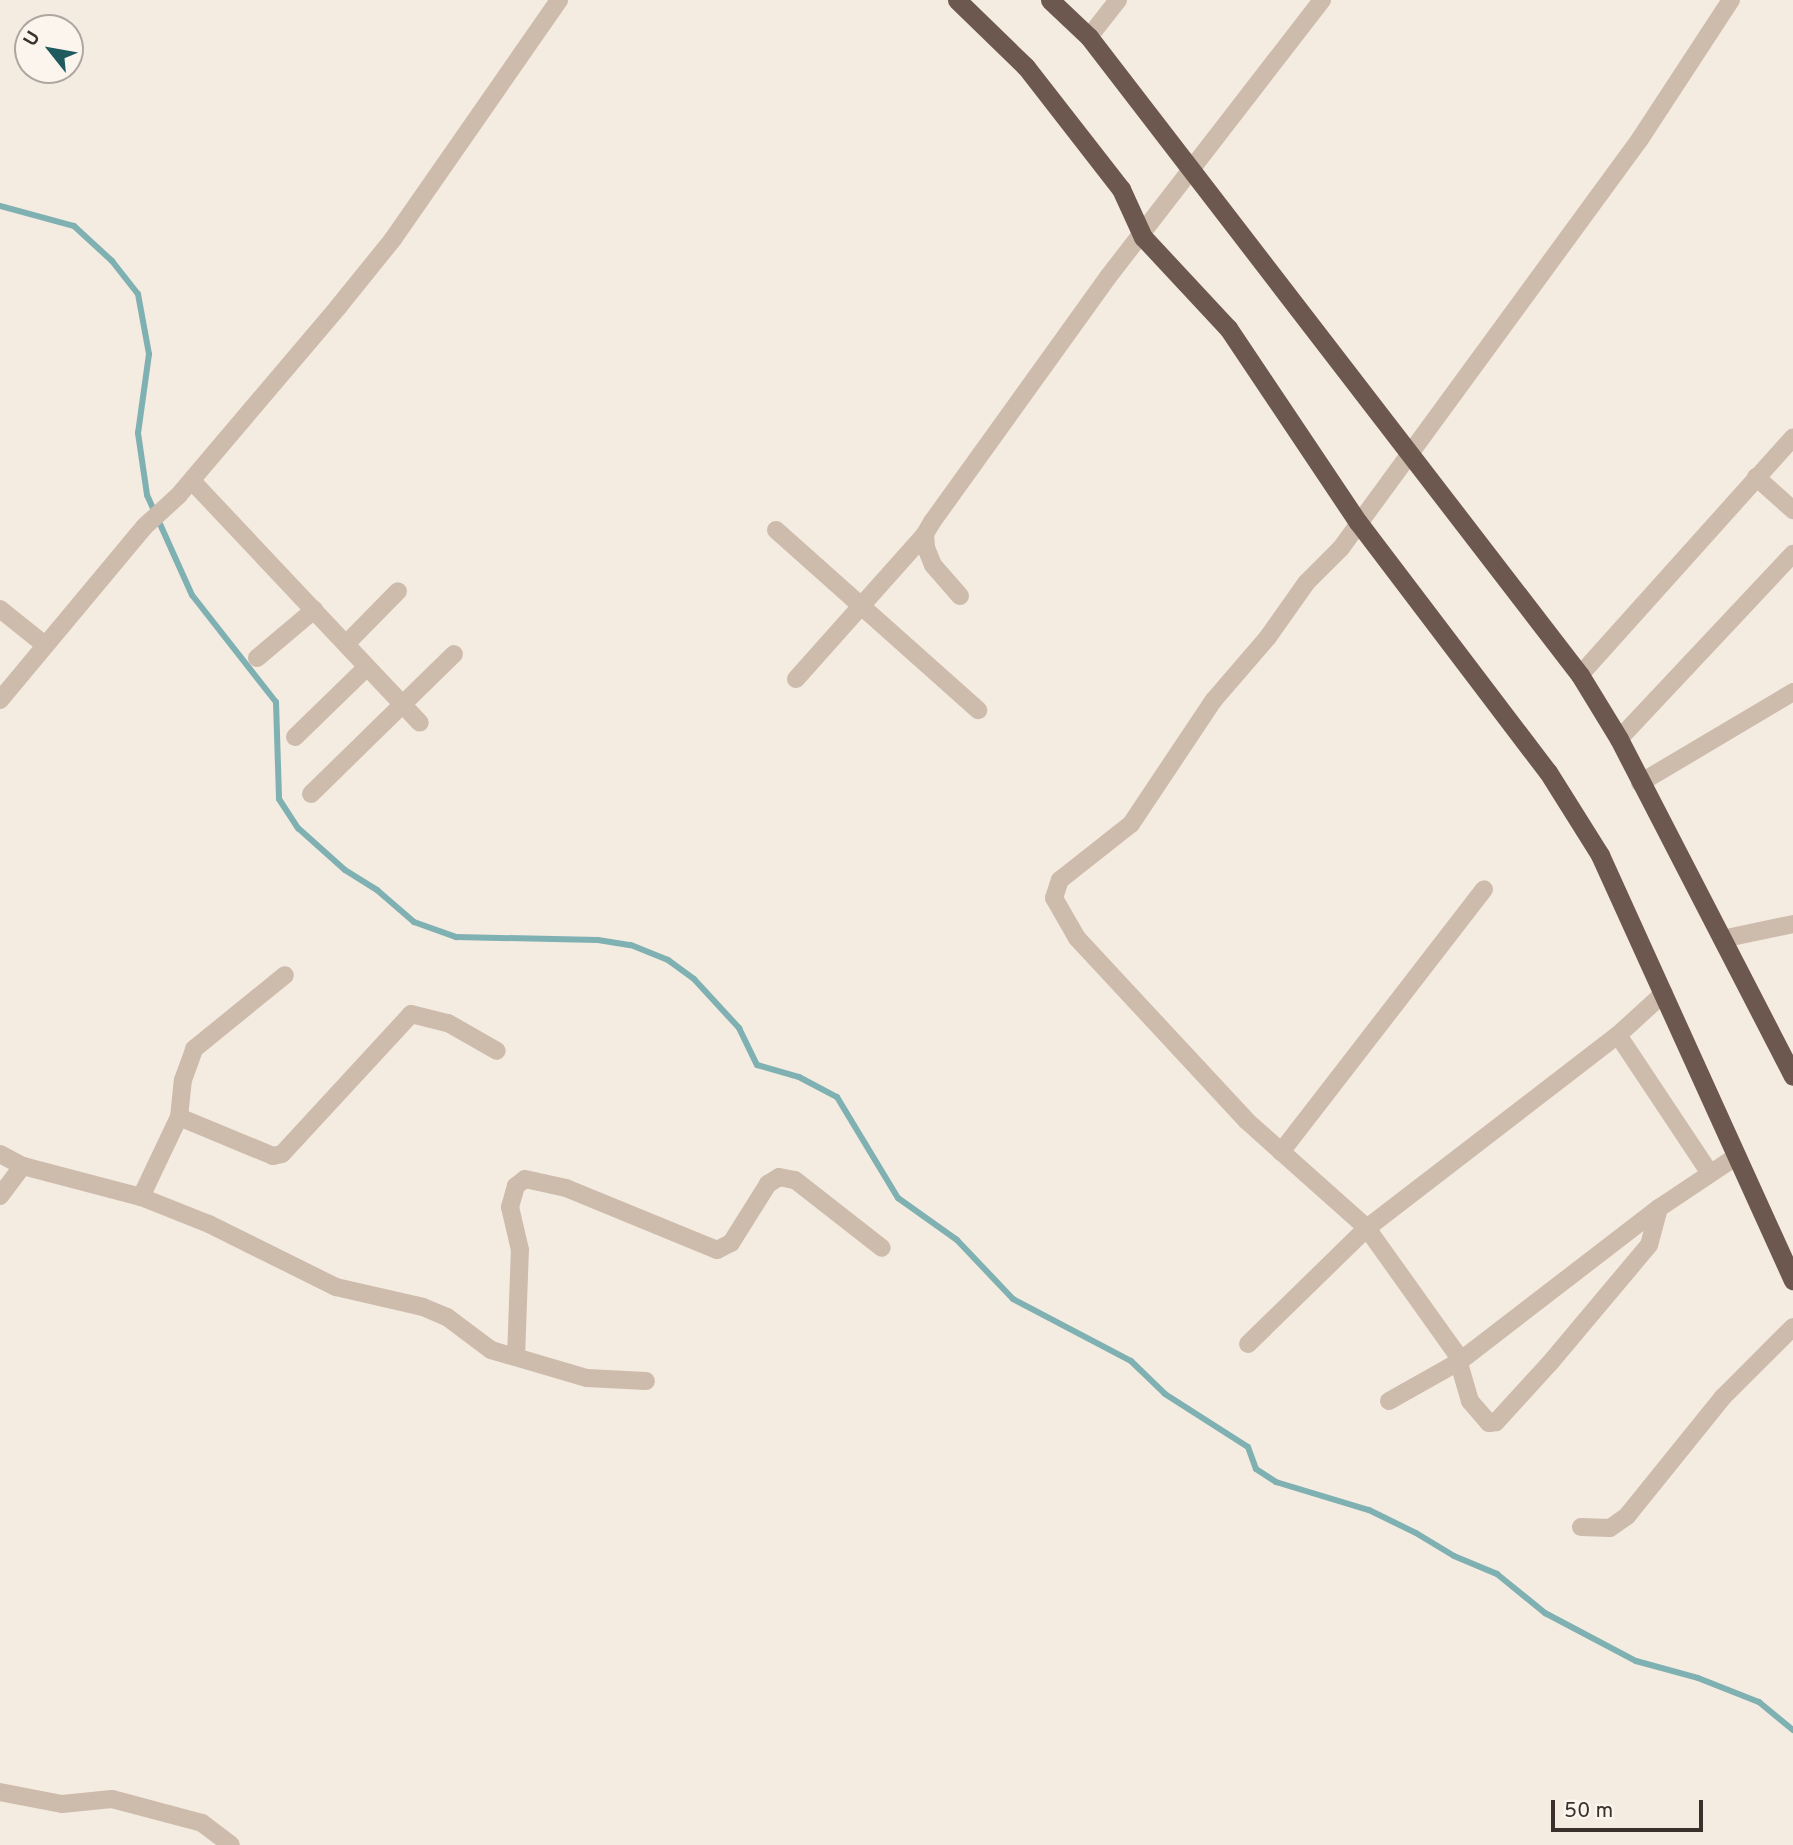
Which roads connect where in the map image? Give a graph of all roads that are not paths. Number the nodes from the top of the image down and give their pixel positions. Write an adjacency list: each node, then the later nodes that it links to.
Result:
1 (559, 0): 13 (street)
2 (957, 0): 9 (highway)
3 (1050, 0): 7 (highway)
4 (1118, 0): 7 (street)
5 (1322, 0): 8 (street)
6 (1731, 0): 11 (street)
7 (1089, 37): 8 (highway)
8 (1191, 174): 9 (street); 11 (highway)
9 (1143, 237): 15 (highway); 17 (street)
10 (1793, 438): 12 (street)
11 (1411, 453): 15 (street); 29 (highway)
12 (1756, 477): 14 (street); 29 (street)
13 (191, 481): 23 (street); 25 (street)
14 (1793, 510)
15 (1359, 522): 44 (highway); 49 (street)
16 (776, 530): 21 (street)
17 (925, 534): 20 (street); 21 (street)
18 (1793, 554): 37 (street)
19 (398, 591): 24 (street)
20 (960, 596)
21 (861, 606): 30 (street); 34 (street)
22 (0, 609): 25 (street)
23 (314, 610): 24 (street); 27 (street)
24 (345, 644): 28 (street)
25 (45, 645): 32 (street)
26 (454, 654): 33 (street)
27 (257, 658)
28 (367, 667): 33 (street); 36 (street)
29 (1580, 675): 37 (highway)
30 (796, 679)
31 (1793, 692): 38 (street)
32 (0, 700)
33 (403, 706): 35 (street); 39 (street)
34 (978, 710)
35 (419, 723)
36 (295, 737)
37 (1619, 739): 38 (highway)
38 (1640, 783): 42 (highway)
39 (311, 794)
40 (1484, 889): 49 (street)
41 (1793, 924): 42 (street)
42 (1721, 939): 47 (highway)
43 (285, 975): 48 (street)
44 (1664, 993): 45 (street); 51 (highway)
45 (1618, 1035): 53 (street); 57 (street)
46 (498, 1051): 48 (street)
47 (1793, 1076)
48 (179, 1117): 55 (street)
49 (1281, 1152): 57 (street)
50 (0, 1154): 52 (street)
51 (1737, 1156): 53 (street); 59 (highway)
52 (23, 1166): 54 (street); 55 (street)
53 (1709, 1172): 56 (street)
54 (0, 1196)
55 (141, 1197): 62 (street)
56 (1659, 1208): 63 (street); 63 (street)
57 (1367, 1228): 61 (street); 63 (street)
58 (883, 1248): 62 (street)
59 (1793, 1280)
60 (1793, 1327): 66 (street)
61 (1248, 1344)
62 (516, 1357): 64 (street)
63 (1460, 1361): 65 (street)
64 (646, 1381)
65 (1389, 1401)
66 (1581, 1527)
67 (0, 1792): 68 (street)
68 (232, 1845)

